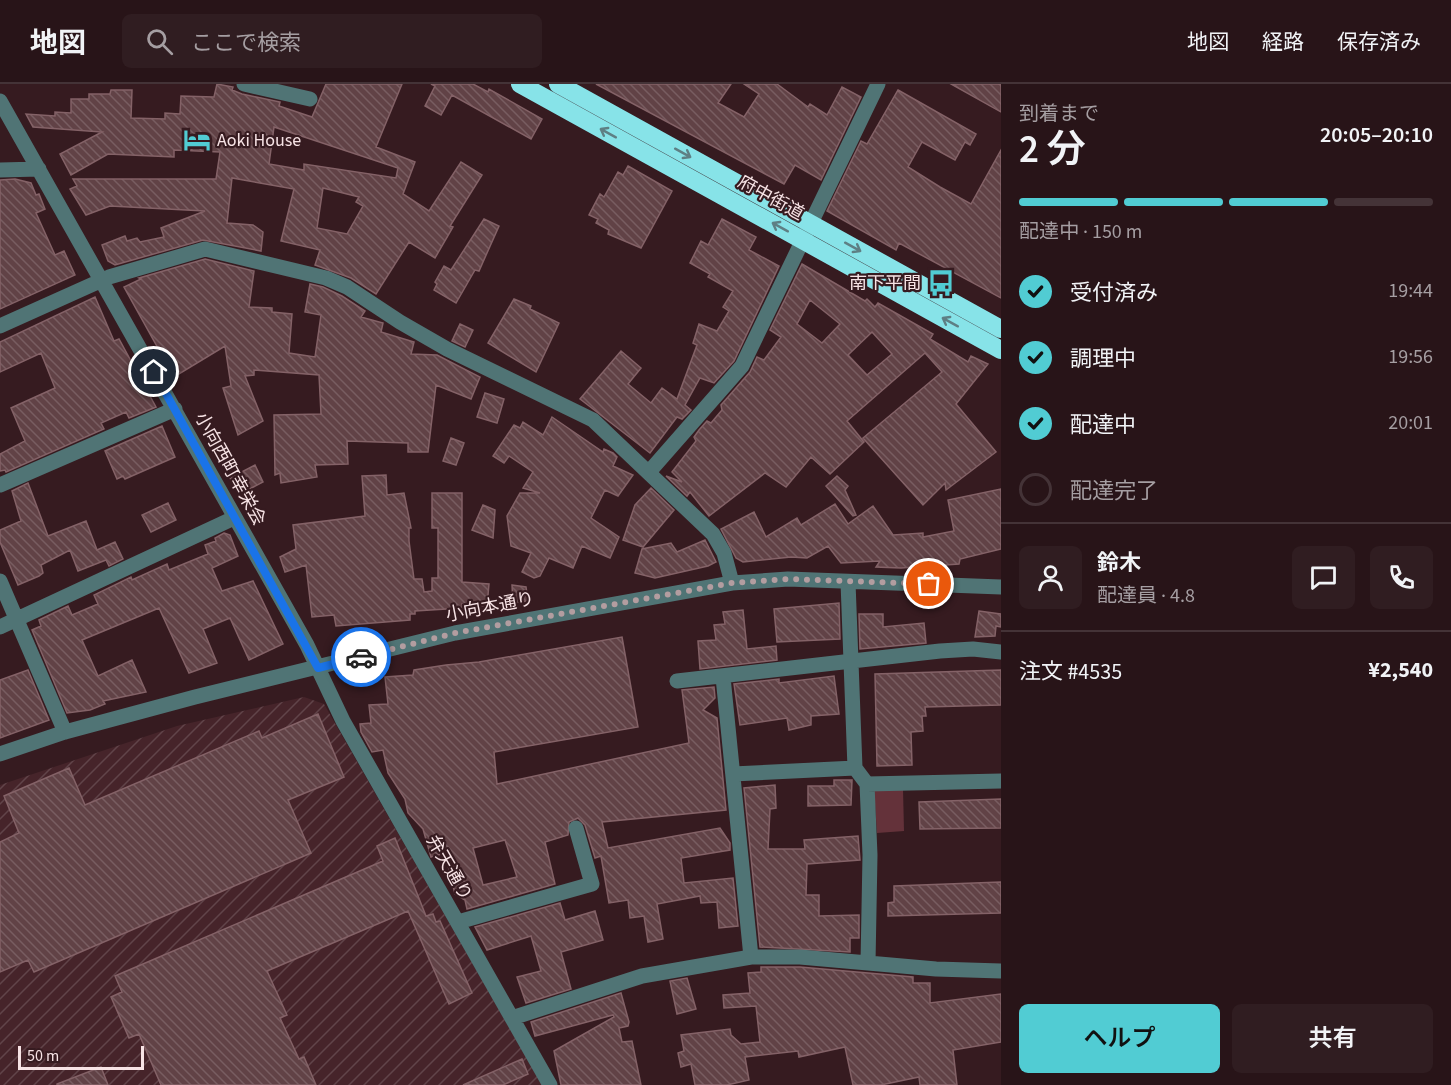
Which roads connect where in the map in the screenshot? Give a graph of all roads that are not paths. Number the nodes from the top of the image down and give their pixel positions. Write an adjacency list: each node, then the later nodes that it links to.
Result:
1 (244, 84): 5 (street)
2 (520, 84): 9 (highway, 府中街道, one-way to 2)
3 (558, 84): 9 (highway, 府中街道, one-way to 9)
4 (878, 84): 9 (street)
5 (309, 99)
6 (0, 101): 7 (street, 小向西町幸栄会)
7 (39, 169): 8 (street); 10 (street, 小向西町幸栄会)
8 (0, 170)
9 (806, 231): 12 (highway, 府中街道, one-way to 12); 13 (highway, 府中街道, one-way to 9); 15 (street)
10 (101, 281): 11 (street); 14 (street, 小向西町幸栄会); 15 (street)
11 (0, 326)
12 (1001, 329)
13 (1001, 350)
14 (175, 409): 16 (street); 17 (street, 小向西町幸栄会)
15 (649, 472): 20 (street)
16 (0, 485)
17 (234, 518): 22 (street); 26 (street, 小向西町幸栄会)
18 (0, 581): 22 (street)
19 (848, 582): 20 (street, 小向本通り); 21 (street, 小向本通り); 25 (street)
20 (732, 583): 26 (street, 小向本通り)
21 (1001, 587)
22 (17, 619): 23 (street); 29 (street)
23 (0, 627)
24 (1001, 652): 25 (street)
25 (850, 661): 27 (street); 31 (street)
26 (318, 668): 29 (street, 小向本通り); 36 (street, 弁天通り)
27 (723, 677): 28 (street); 32 (street)
28 (677, 681)
29 (65, 732): 30 (street, 小向本通り)
30 (0, 754)
31 (855, 768): 32 (street); 34 (street)
32 (733, 774): 37 (street)
33 (1001, 781): 34 (street)
34 (867, 784): 38 (street)
35 (576, 828): 36 (street)
36 (458, 922): 40 (street, 弁天通り)
37 (751, 957): 38 (street); 40 (street)
38 (868, 963): 39 (street)
39 (1001, 972)
40 (512, 1018): 41 (street, 弁天通り)
41 (550, 1085)

